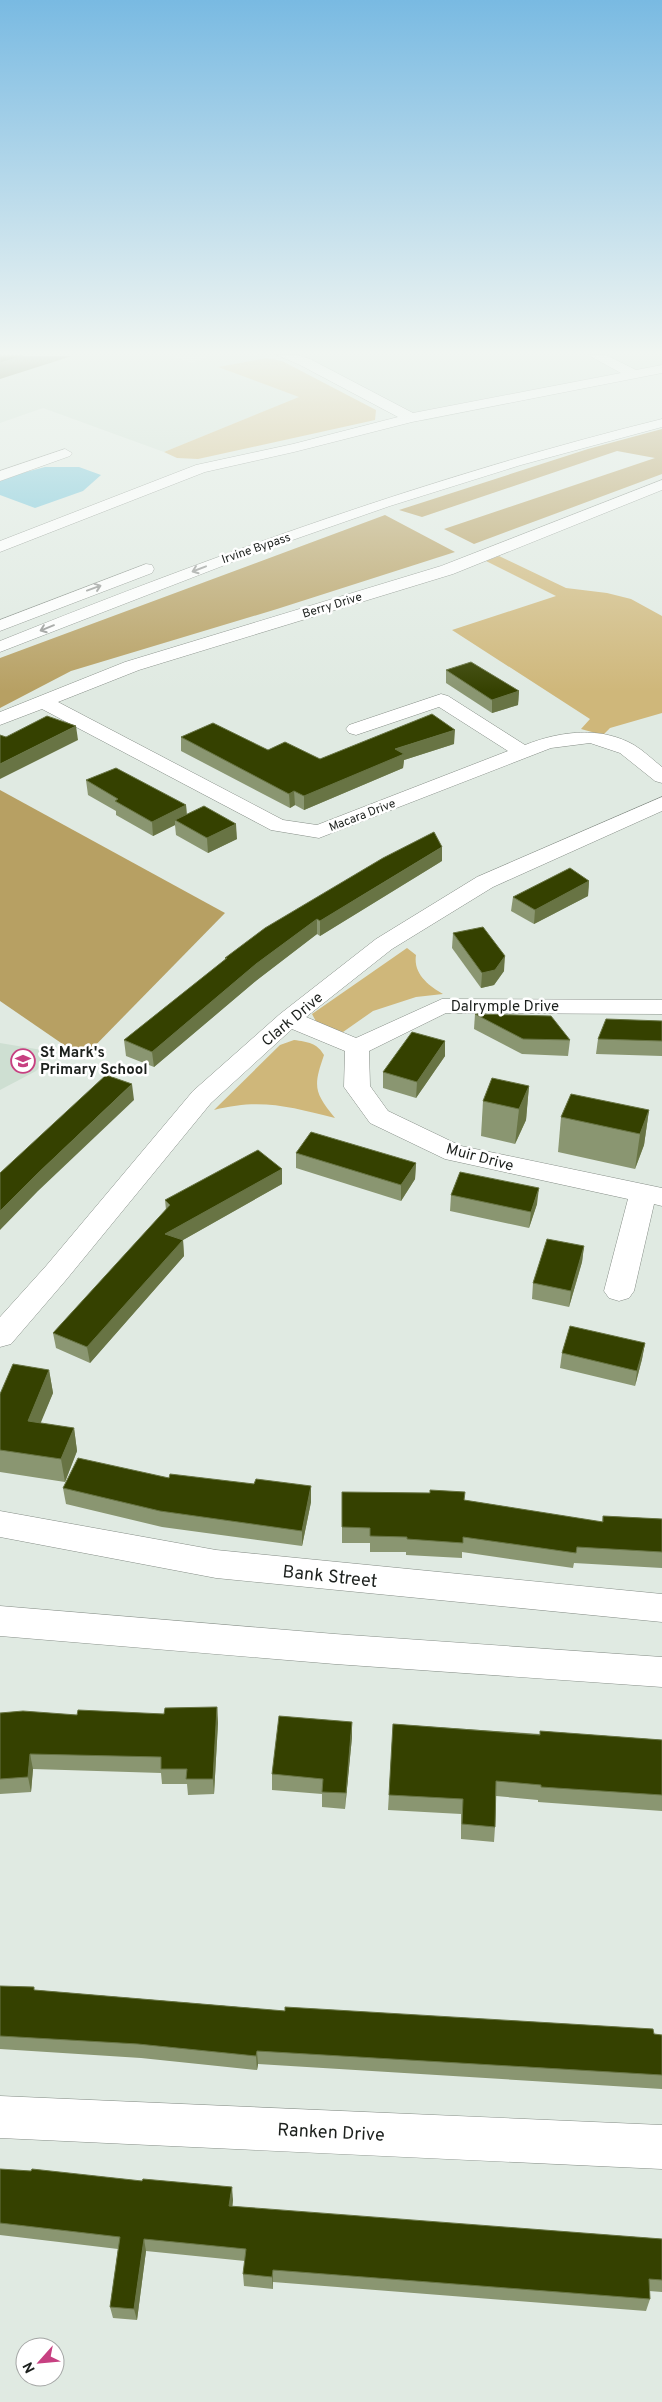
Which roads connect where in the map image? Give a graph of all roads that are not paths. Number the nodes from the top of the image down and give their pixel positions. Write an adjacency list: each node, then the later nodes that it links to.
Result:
1 (26, 467): 4 (main road)
2 (205, 467): 6 (main road)
3 (499, 467): 9 (main road, Irvine Bypass, one-way to 9)
4 (0, 476)
5 (662, 486): 10 (main road, Berry Drive)
6 (0, 547)
7 (158, 565): 8 (main road, one-way to 7)
8 (0, 626)
9 (0, 648)
10 (41, 701): 11 (main road, Berry Drive); 13 (main road, Macara Drive)
11 (0, 719)
12 (356, 729): 13 (main road)
13 (523, 752): 14 (main road, Macara Drive)
14 (662, 777)
15 (662, 803): 17 (main road, Clark Drive)
16 (662, 1007): 18 (main road, Dalrymple Drive)
17 (289, 1019): 18 (main road); 21 (main road, Clark Drive)
18 (357, 1047): 19 (main road, Muir Drive)
19 (653, 1195): 20 (main road)
20 (619, 1291)
21 (0, 1336)
22 (0, 1524): 23 (main road, Bank Street)
23 (662, 1608)
24 (0, 1621): 25 (main road)
25 (662, 1672)
26 (0, 2117): 27 (main road, Ranken Drive)
27 (662, 2147)

